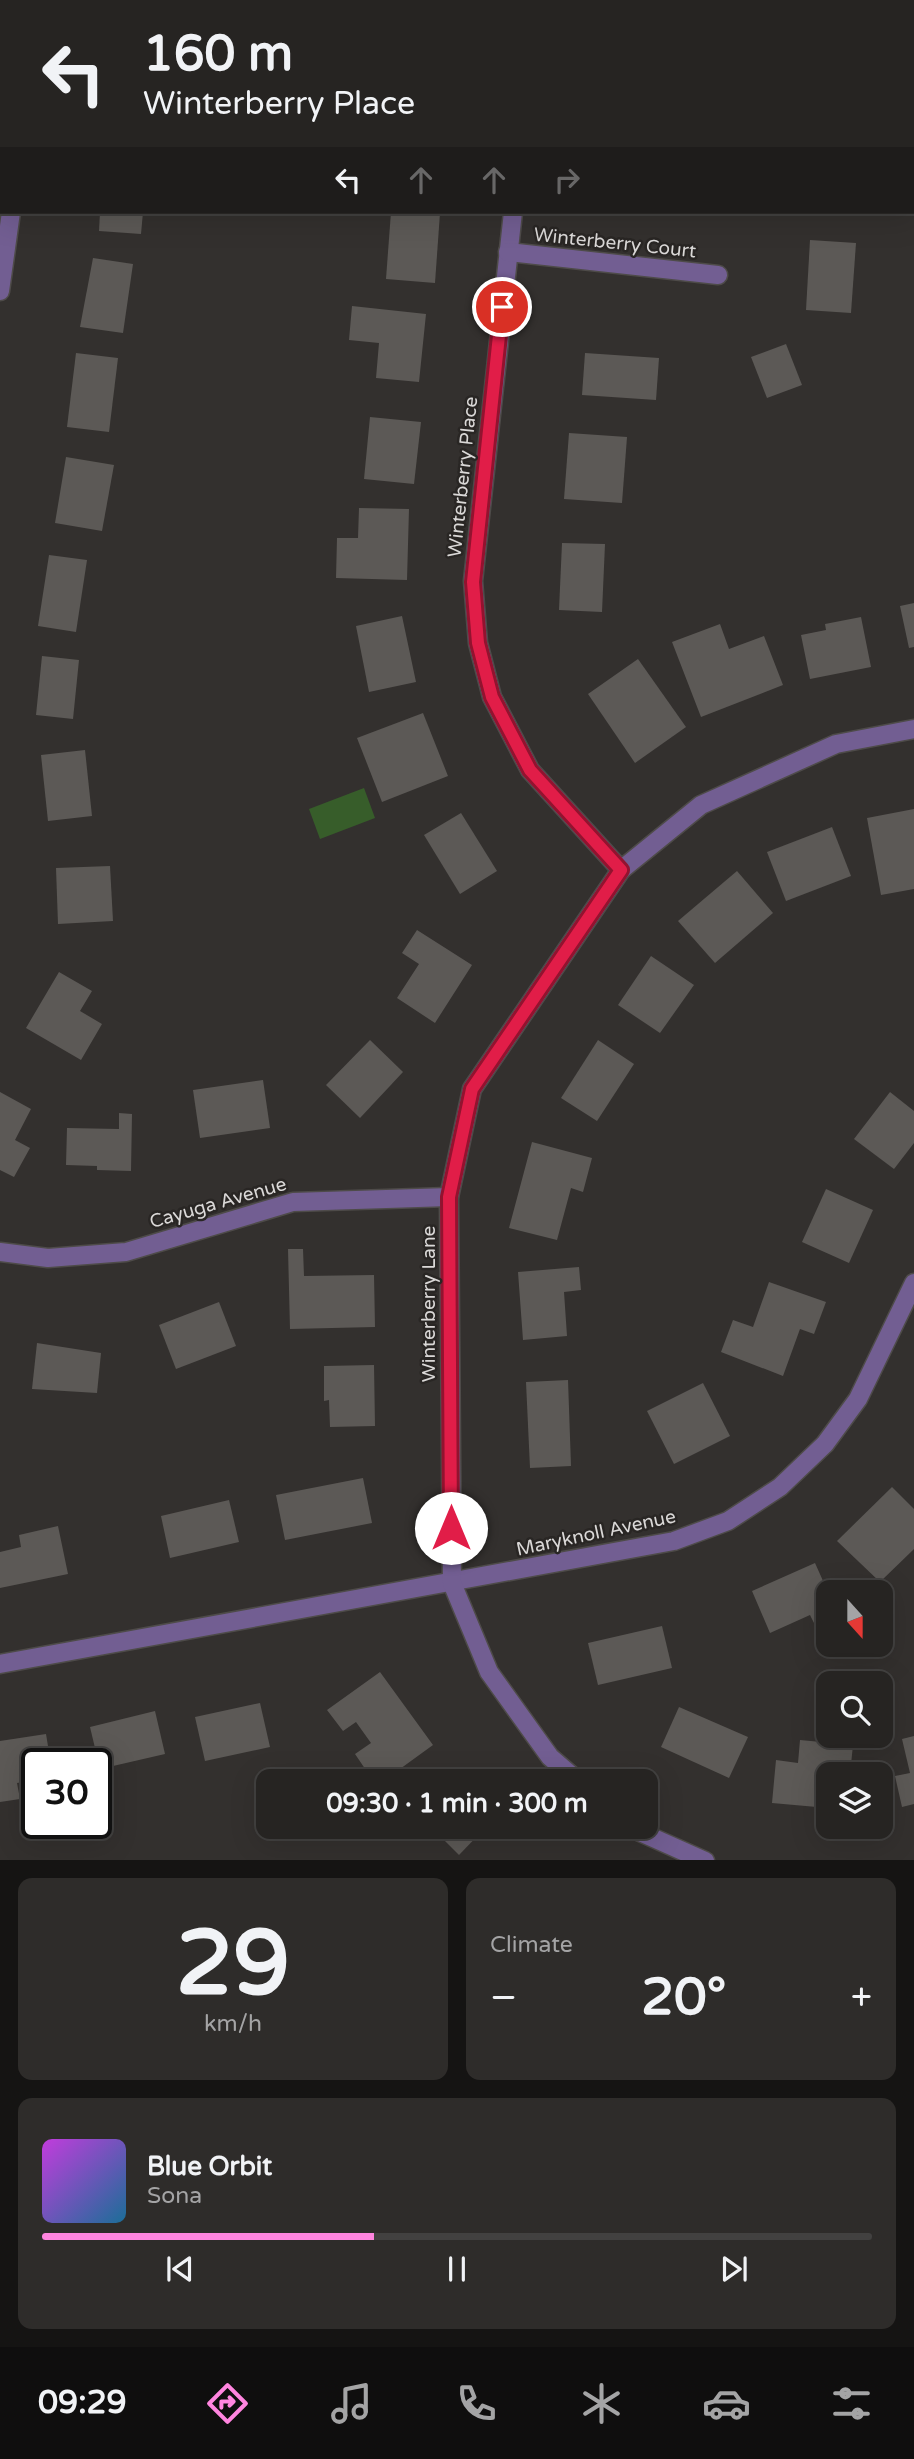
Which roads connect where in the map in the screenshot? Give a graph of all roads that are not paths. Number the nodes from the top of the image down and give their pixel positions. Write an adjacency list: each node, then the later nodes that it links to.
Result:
1 (11, 214): 5 (street)
2 (513, 214): 3 (street, Winterberry Place)
3 (508, 252): 4 (street, Winterberry Court); 7 (street, Winterberry Place)
4 (718, 275)
5 (0, 291)
6 (914, 729): 7 (street, Winterberry Lane)
7 (621, 870): 8 (street, Winterberry Lane)
8 (449, 1197): 9 (street, Cayuga Avenue); 11 (street, Winterberry Lane)
9 (0, 1252)
10 (914, 1283): 11 (street, Maryknoll Avenue)
11 (452, 1583): 12 (street, Maryknoll Avenue); 13 (street, Winterberry Lane)
12 (0, 1664)
13 (563, 1769)
14 (656, 1839): 15 (street)
15 (705, 1860)

